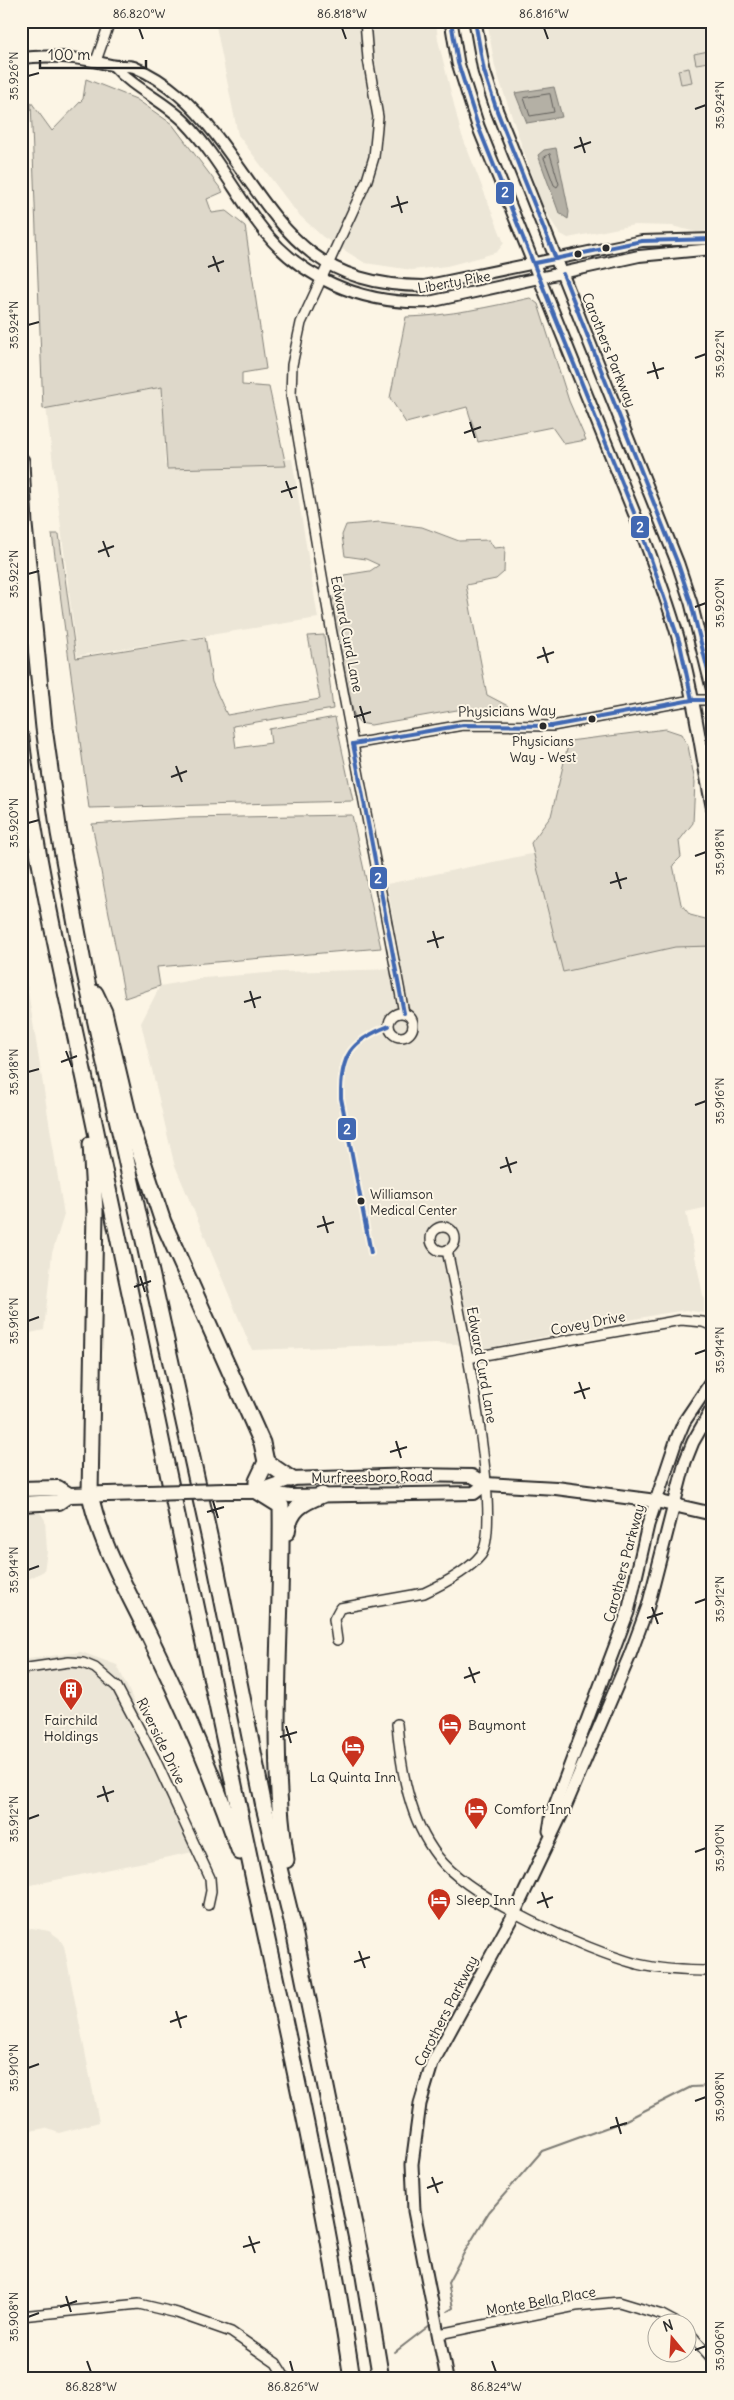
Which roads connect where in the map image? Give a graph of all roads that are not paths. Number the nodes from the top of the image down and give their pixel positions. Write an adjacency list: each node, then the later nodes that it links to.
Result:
1 (110, 21): 6 (street)
2 (365, 21): 14 (street, Edward Curd Lane)
3 (451, 21): 13 (main road)
4 (474, 21): 12 (main road, Carothers Parkway)
5 (21, 58): 6 (street, Liberty Pike)
6 (96, 61): 7 (street, Liberty Pike)
7 (114, 66): 8 (street, Liberty Pike); 9 (street, Liberty Pike)
8 (248, 181): 9 (street); 14 (street, Liberty Pike)
9 (235, 190): 16 (street, Liberty Pike)
10 (713, 239): 12 (street, Liberty Pike)
11 (713, 249): 15 (street, Liberty Pike)
12 (556, 259): 13 (street, Liberty Pike); 15 (main road, Carothers Parkway)
13 (533, 264): 14 (street, Liberty Pike); 17 (main road)
14 (329, 265): 16 (street, Edward Curd Lane)
15 (563, 274): 17 (street, Liberty Pike); 19 (main road, Carothers Parkway)
16 (321, 279): 17 (street, Liberty Pike); 23 (street, Edward Curd Lane)
17 (540, 279): 20 (main road)
18 (21, 461): 25 (highway)
19 (713, 691): 20 (street, Physicians Way)
20 (692, 700): 21 (street, Physicians Way); 23 (street, Physicians Way); 24 (main road)
21 (713, 700)
22 (21, 738): 26 (highway)
23 (353, 744): 27 (street, Edward Curd Lane)
24 (713, 810)
25 (85, 972): 33 (highway); 55 (highway)
26 (69, 1009): 38 (highway); 54 (highway)
27 (404, 1013)
28 (446, 1250): 30 (street, Edward Curd Lane)
29 (713, 1326): 30 (street, Covey Drive)
30 (468, 1358): 35 (street, Edward Curd Lane)
31 (713, 1379): 41 (main road, Carothers Parkway)
32 (713, 1407): 43 (main road, Carothers Parkway)
33 (266, 1462): 34 (highway); 37 (highway)
34 (290, 1479): 35 (main road, Murfreesboro Road); 37 (main road, Murfreesboro Road)
35 (486, 1484): 40 (main road, Murfreesboro Road); 41 (main road, Murfreesboro Road); 46 (street, Edward Curd Lane)
36 (21, 1489): 39 (highway, Murfreesboro Road)
37 (258, 1491): 38 (highway, Murfreesboro Road, bridge); 40 (main road, Murfreesboro Road); 45 (highway)
38 (90, 1494): 39 (highway, Murfreesboro Road); 54 (highway)
39 (69, 1495): 42 (highway, Murfreesboro Road)
40 (322, 1495): 45 (highway)
41 (656, 1501): 43 (main road, Murfreesboro Road); 48 (main road, Carothers Parkway)
42 (21, 1504)
43 (674, 1504): 44 (main road, Murfreesboro Road); 49 (main road, Carothers Parkway)
44 (713, 1514)
45 (282, 1547): 55 (highway)
46 (337, 1640)
47 (21, 1670): 52 (street, Riverside Drive)
48 (598, 1690): 49 (street); 51 (main road, Carothers Parkway)
49 (614, 1695): 51 (main road, Carothers Parkway)
50 (397, 1724): 53 (street)
51 (546, 1845): 53 (main road, Carothers Parkway)
52 (208, 1905)
53 (515, 1912): 56 (street); 59 (main road, Carothers Parkway)
54 (262, 1918): 63 (highway)
55 (292, 1921): 64 (highway)
56 (713, 1971)
57 (652, 2312): 59 (street, Monte Bella Place)
58 (21, 2316): 62 (street)
59 (438, 2334): 65 (main road, Carothers Parkway)
60 (696, 2340): 61 (street)
61 (713, 2360)
62 (286, 2379)
63 (352, 2379)
64 (381, 2379)
65 (447, 2379)

